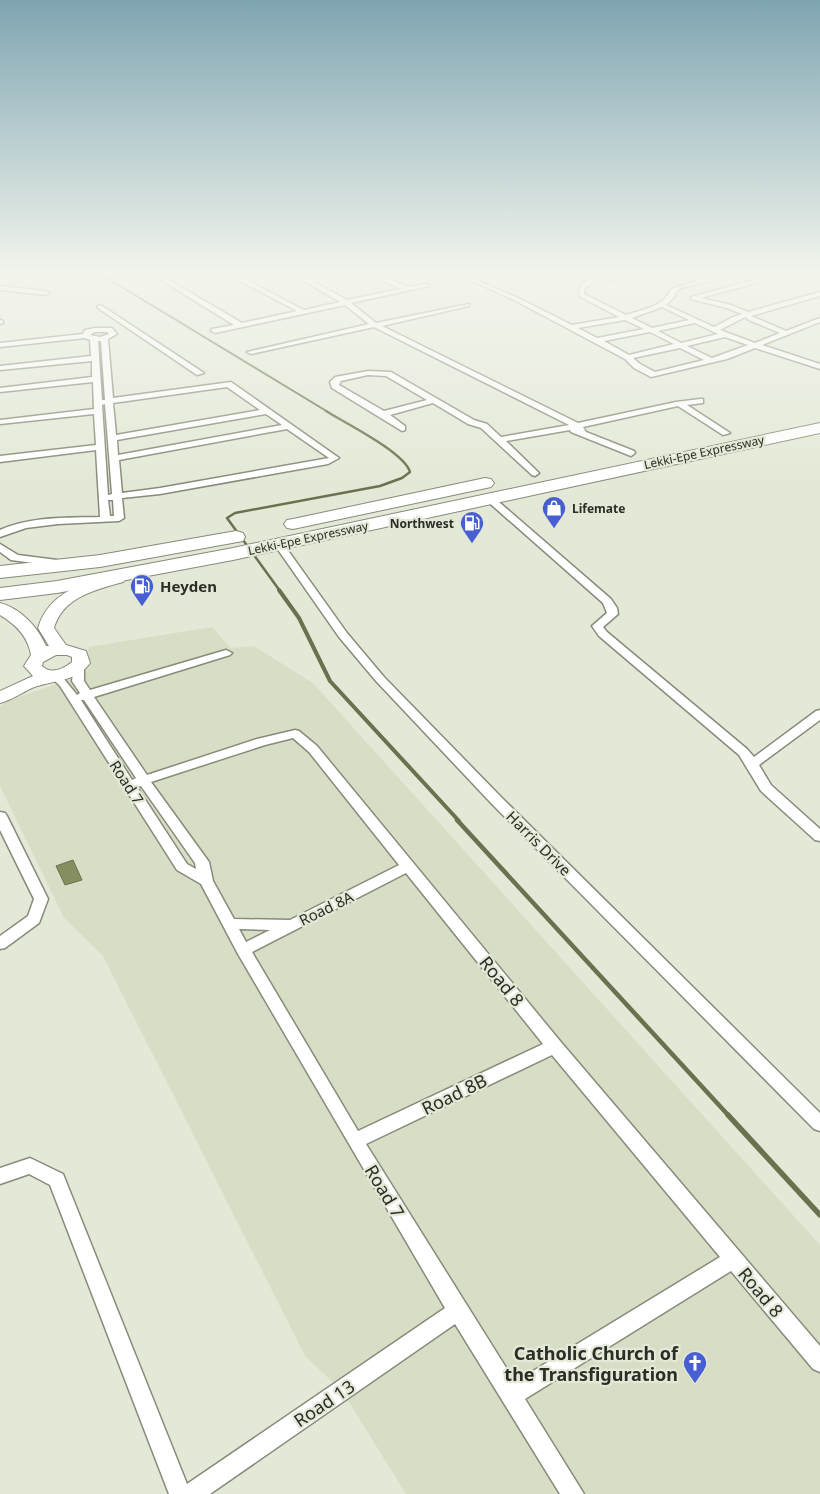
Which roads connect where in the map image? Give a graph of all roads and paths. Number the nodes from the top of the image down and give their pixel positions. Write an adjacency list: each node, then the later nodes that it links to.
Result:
1 (37, 342): 13 (street)
2 (91, 342): 18 (street)
3 (104, 342): 28 (street)
4 (152, 342): 22 (street)
5 (298, 342): 16 (street)
6 (393, 342): 24 (street)
7 (406, 342): 23 (street)
8 (596, 342): 17 (street)
9 (672, 342): 15 (street)
10 (698, 342): 15 (street)
11 (746, 342): 14 (street)
12 (764, 342): 14 (street)
13 (0, 345)
14 (756, 345): 19 (street); 20 (street)
15 (680, 346): 17 (street); 19 (street)
16 (251, 352)
17 (628, 357): 19 (street)
18 (95, 358): 21 (street); 25 (street)
19 (710, 360)
20 (820, 367)
21 (0, 368)
22 (200, 373)
23 (475, 375): 24 (street); 40 (street)
24 (464, 378): 38 (street)
25 (96, 379): 26 (street); 31 (street)
26 (0, 390)
27 (435, 400): 34 (street); 34 (street); 43 (street)
28 (109, 401): 31 (street); 32 (street); 42 (street)
29 (700, 401): 30 (street)
30 (680, 404): 40 (street); 41 (street)
31 (98, 407): 35 (street); 44 (street)
32 (269, 412): 36 (street); 42 (street)
33 (820, 413): 41 (highway, Lekki-Epe Expressway)
34 (383, 414): 37 (street)
35 (0, 422)
36 (290, 426): 46 (street); 52 (street)
37 (402, 428)
38 (566, 428): 40 (street); 43 (street)
39 (820, 428): 51 (highway, Lekki-Epe Expressway)
40 (580, 429): 45 (street)
41 (726, 433): 45 (highway, Lekki-Epe Expressway)
42 (112, 438): 46 (street)
43 (498, 440): 48 (street)
44 (100, 447): 47 (street); 53 (street)
45 (631, 453): 48 (highway, Lekki-Epe Expressway)
46 (114, 458): 52 (street)
47 (0, 459)
48 (536, 473): 49 (highway, Lekki-Epe Expressway)
49 (517, 476)
50 (499, 480): 56 (highway, Lekki-Epe Expressway)
51 (489, 498): 56 (highway, Lekki-Epe Expressway); 74 (street)
52 (117, 499): 53 (street); 54 (street)
53 (103, 501): 54 (street)
54 (105, 520): 55 (street)
55 (0, 534)
56 (265, 542): 58 (highway, Lekki-Epe Expressway); 87 (street, Harris Drive)
57 (0, 547): 59 (street)
58 (229, 547): 59 (highway, Lekki-Epe Expressway); 61 (highway, Lekki-Epe Expressway)
59 (100, 562): 60 (highway, Lekki-Epe Expressway)
60 (0, 572)
61 (134, 574): 62 (highway, Lekki-Epe Expressway); 64 (street)
62 (0, 594)
63 (0, 608): 66 (street)
64 (60, 649): 66 (street); 67 (street)
65 (226, 652): 70 (street)
66 (36, 661): 68 (street); 69 (street)
67 (78, 668): 68 (street); 70 (street, Road 7)
68 (54, 676): 71 (street); 72 (street, Road 7)
69 (0, 688)
70 (88, 695): 72 (street); 75 (street, Road 7)
71 (0, 698)
72 (74, 699): 75 (street, Road 7)
73 (820, 714): 74 (street)
74 (753, 763): 79 (street)
75 (137, 782): 76 (street, Road 7); 78 (street, Road 7); 80 (street, Road 8)
76 (166, 814): 78 (street); 81 (street, Road 7)
77 (0, 816): 84 (street)
78 (151, 819): 81 (street, Road 7)
79 (820, 838)
80 (409, 866): 83 (street, Road 8A); 86 (street, Road 8)
81 (206, 882): 82 (street, Road 7)
82 (230, 924): 83 (street); 85 (street, Road 7)
83 (291, 925): 85 (street, Road 8A)
84 (0, 944)
85 (243, 950): 88 (street, Road 7)
86 (554, 1046): 88 (street, Road 8B); 90 (street, Road 8)
87 (820, 1124)
88 (355, 1141): 91 (street, Road 7)
89 (0, 1176): 95 (street)
90 (734, 1260): 92 (street, Road 8); 93 (street)
91 (458, 1311): 93 (street, Road 7); 94 (street, Road 13)
92 (820, 1362)
93 (512, 1395): 96 (street, Road 7)
94 (204, 1490)
95 (180, 1494)
96 (573, 1494)

